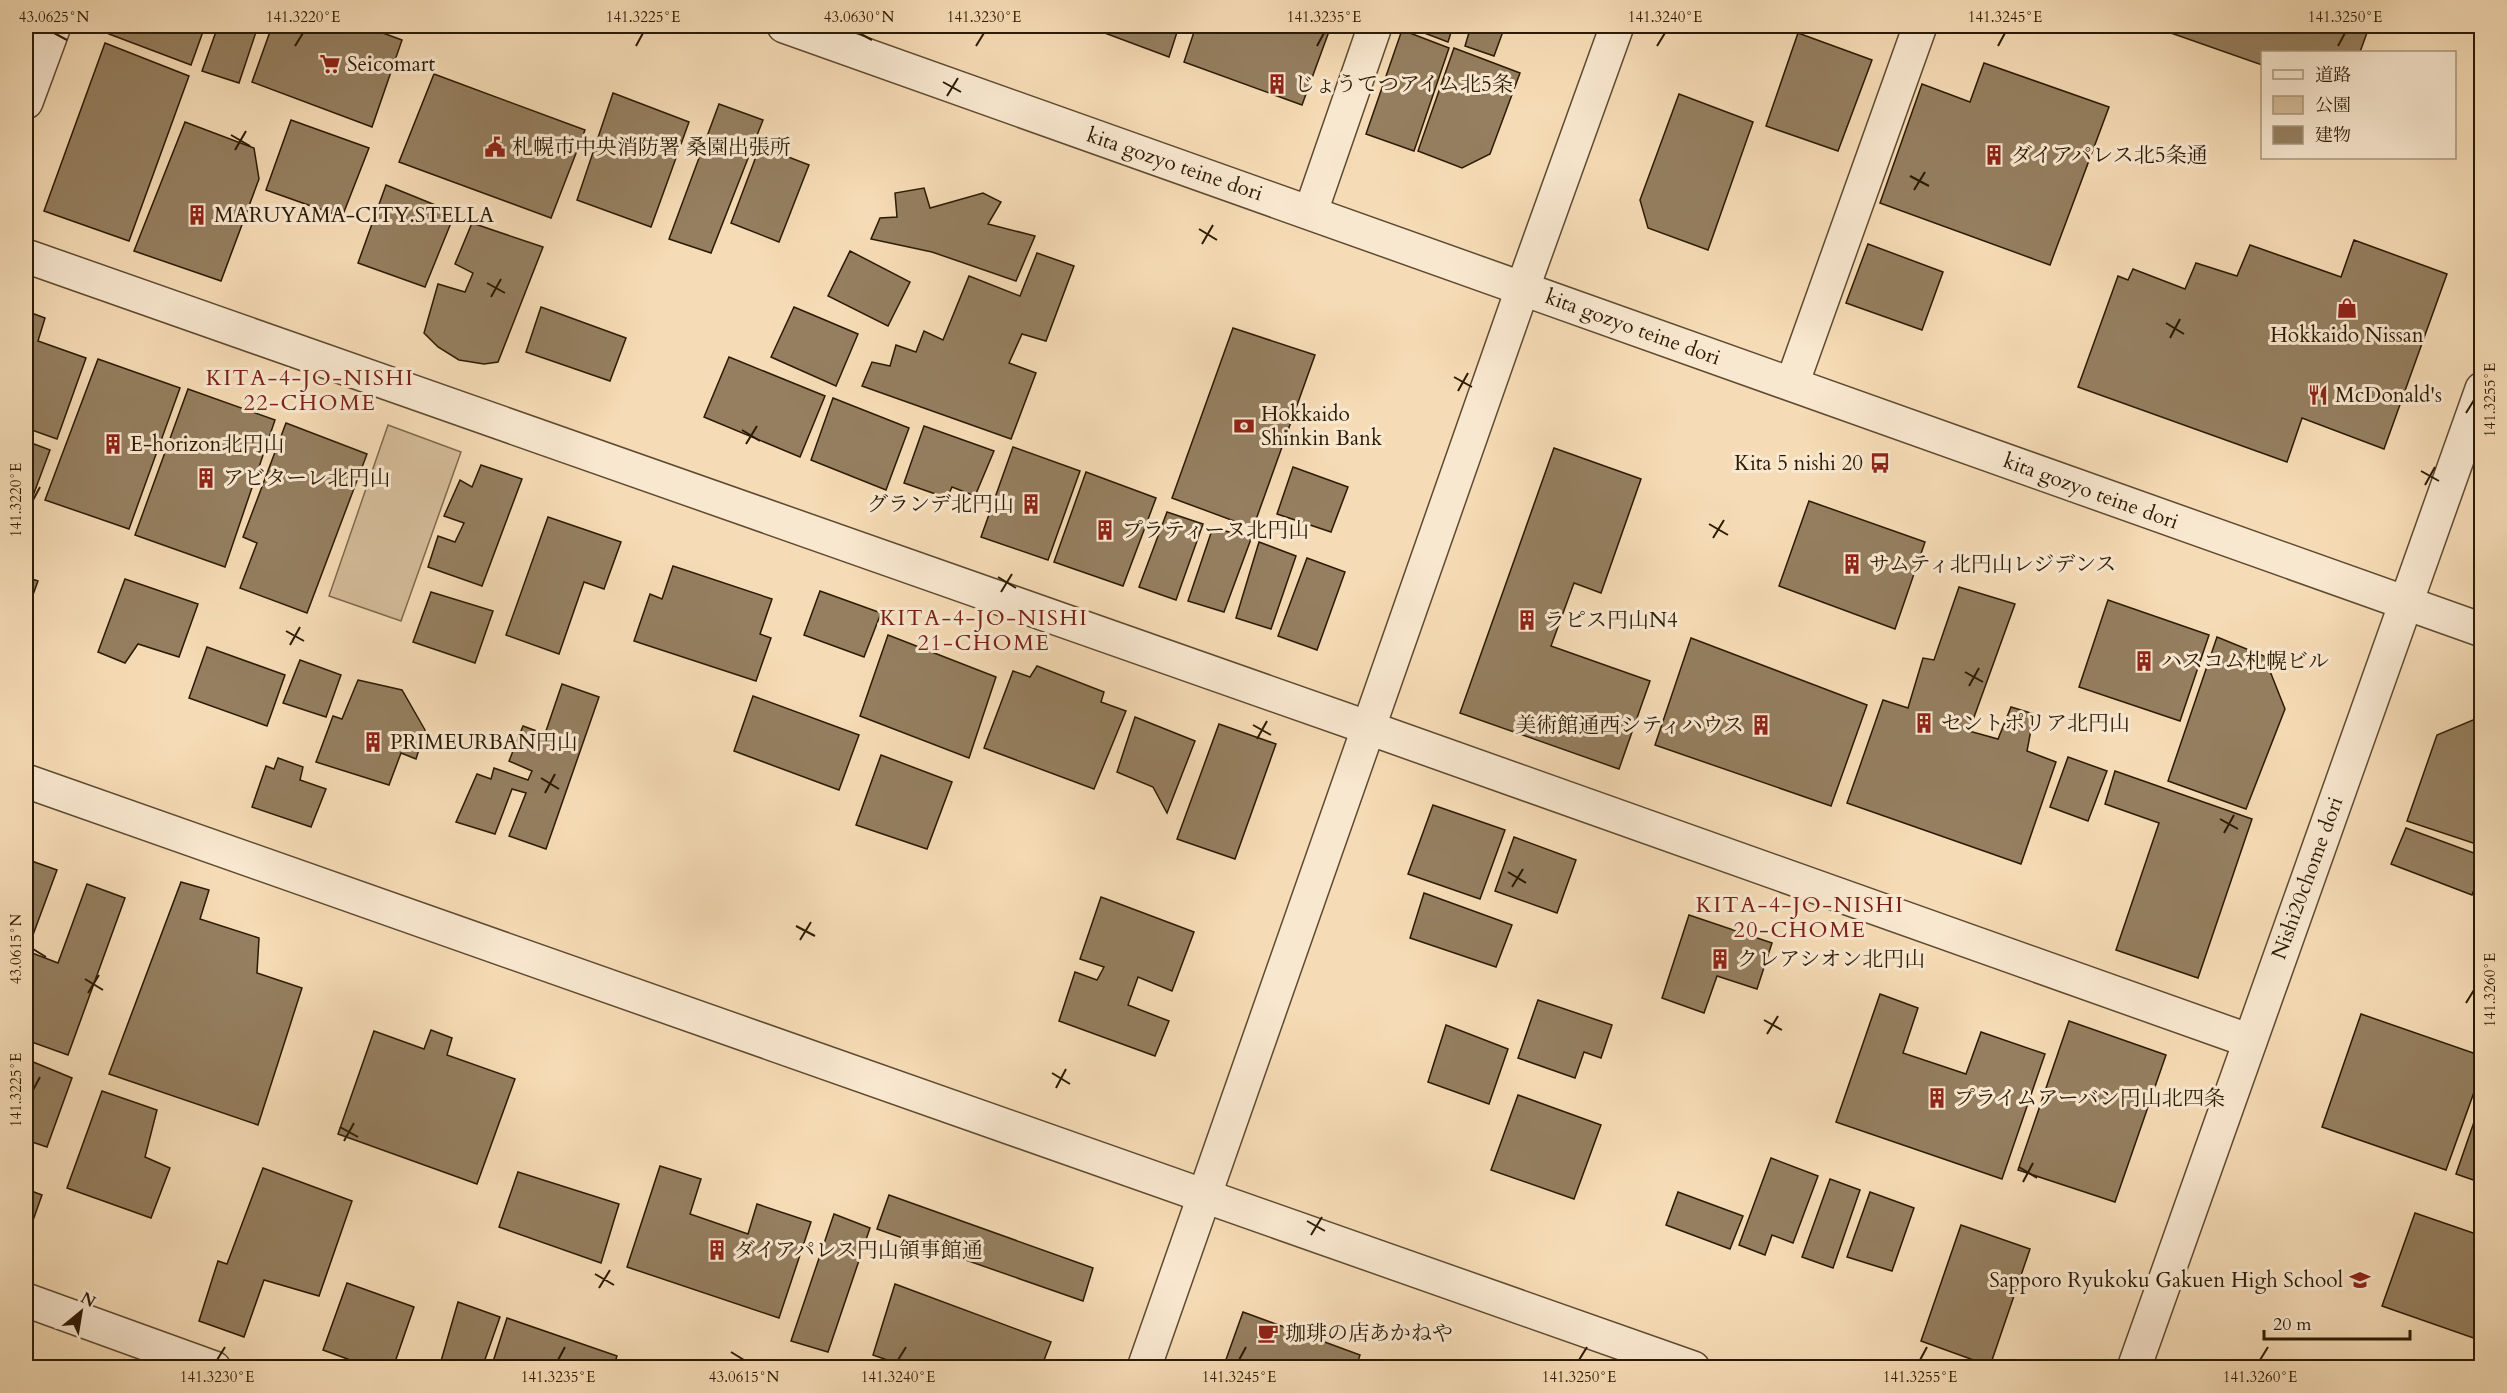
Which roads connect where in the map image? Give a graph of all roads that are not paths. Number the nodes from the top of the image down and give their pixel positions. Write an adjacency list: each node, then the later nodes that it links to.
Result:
1 (54, 26): 6 (street)
2 (784, 26): 7 (street, kita gozyo teine dori)
3 (1376, 26): 7 (street)
4 (1617, 26): 9 (street)
5 (1920, 26): 10 (street)
6 (26, 102)
7 (1311, 211): 9 (street, kita gozyo teine dori)
8 (26, 256): 14 (street)
9 (1522, 287): 10 (street, kita gozyo teine dori); 14 (street)
10 (1792, 384): 12 (street, kita gozyo teine dori)
11 (2481, 389): 12 (street, Nishi20chome dori)
12 (2405, 604): 13 (street, kita gozyo teine dori); 16 (street, Nishi20chome dori)
13 (2481, 630)
14 (1369, 728): 16 (street); 17 (street)
15 (26, 781): 17 (street)
16 (2250, 1041): 22 (street, Nishi20chome dori)
17 (1204, 1197): 20 (street); 21 (street)
18 (26, 1300): 19 (street)
19 (214, 1368)
20 (1144, 1368)
21 (1693, 1368)
22 (2134, 1368)

